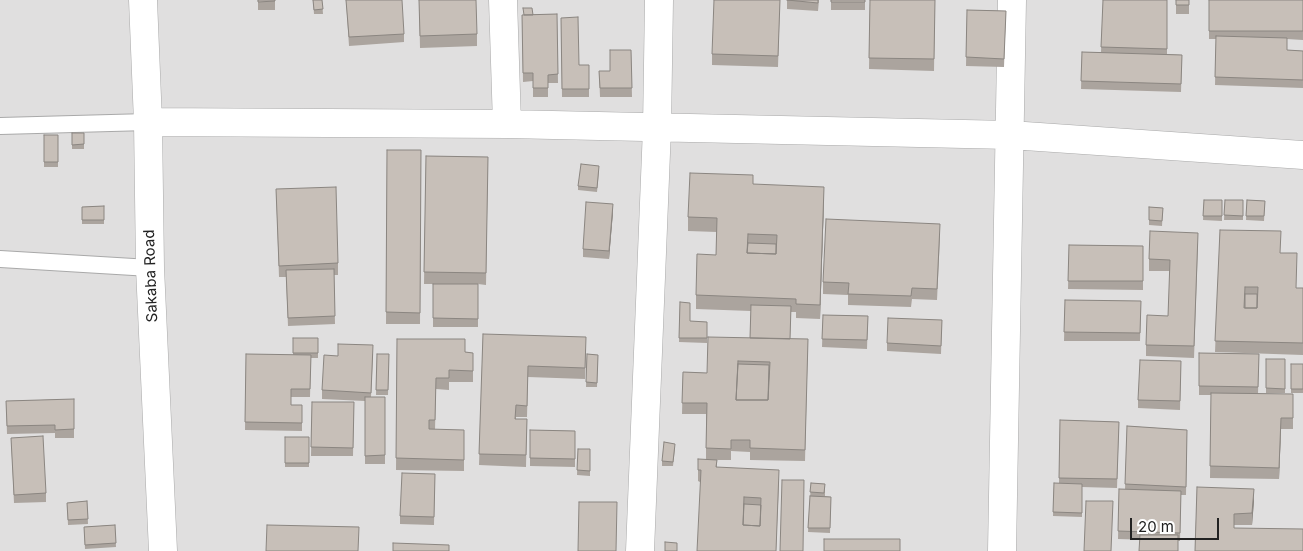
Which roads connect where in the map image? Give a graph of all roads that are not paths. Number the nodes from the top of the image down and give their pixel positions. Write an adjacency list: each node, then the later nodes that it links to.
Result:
1 (143, 0): 5 (street, Sakaba Road)
2 (503, 0): 6 (street)
3 (659, 0): 8 (street)
4 (1012, 0): 9 (street)
5 (148, 122): 6 (street); 7 (lane); 12 (street, Sakaba Road)
6 (507, 124): 8 (street)
7 (0, 126)
8 (657, 128): 9 (street); 14 (street)
9 (1010, 135): 10 (street); 15 (street)
10 (1303, 155)
11 (0, 258): 12 (lane)
12 (150, 268): 13 (street, Sakaba Road)
13 (164, 551)
14 (640, 551)
15 (1002, 551)

